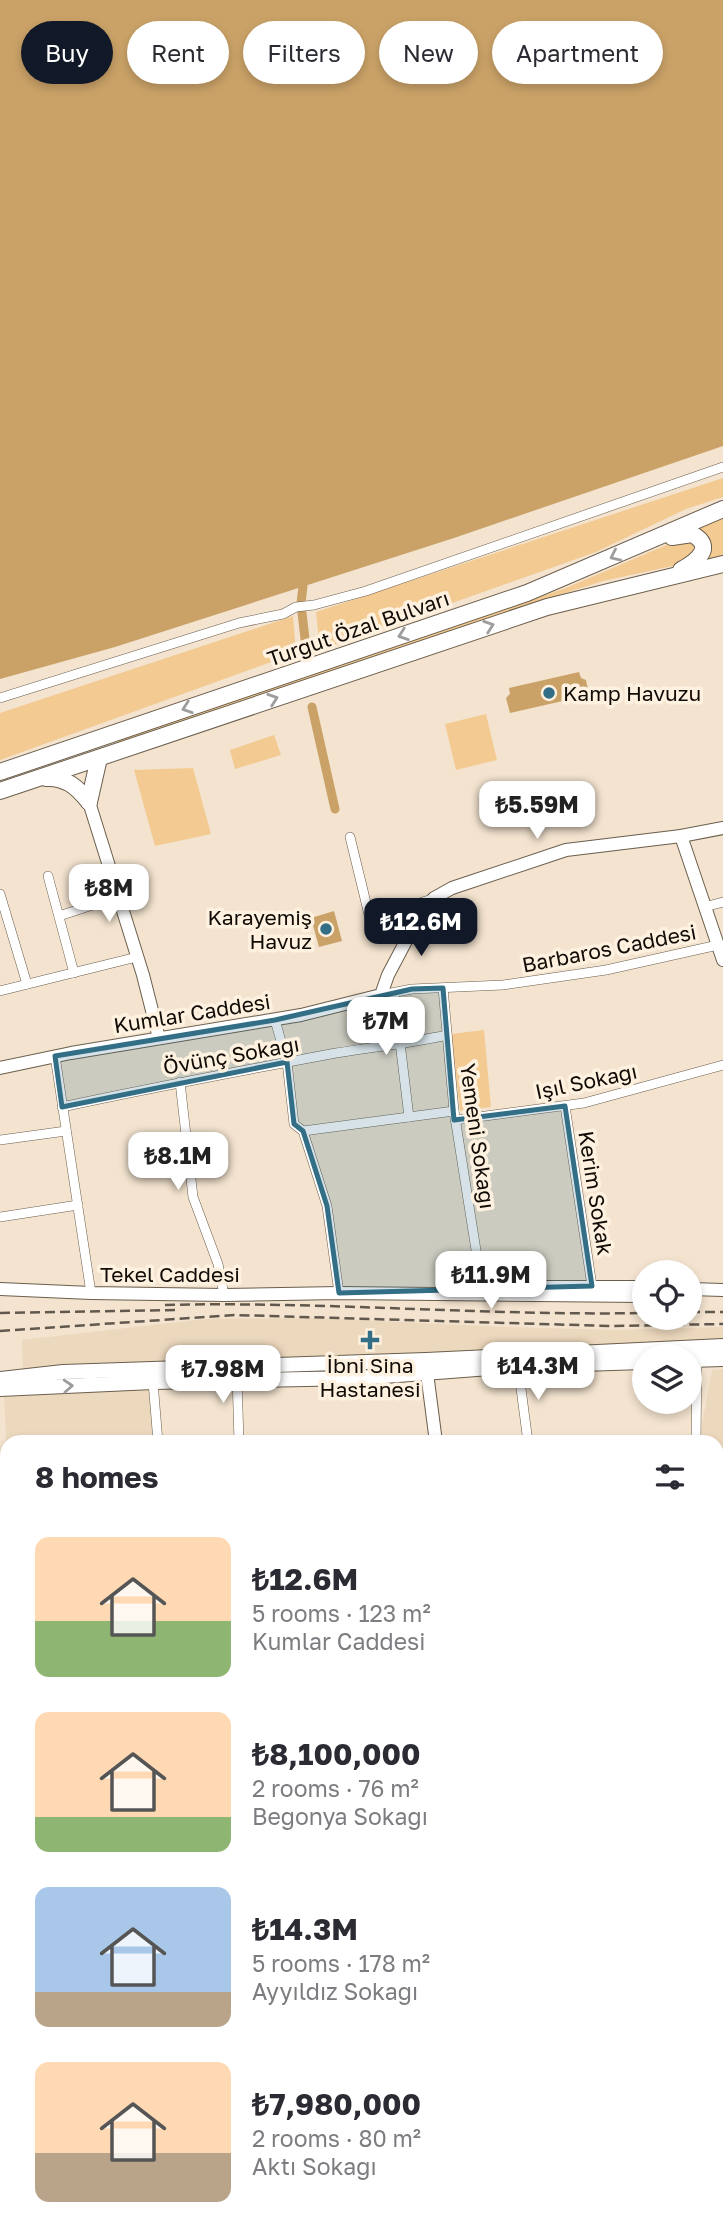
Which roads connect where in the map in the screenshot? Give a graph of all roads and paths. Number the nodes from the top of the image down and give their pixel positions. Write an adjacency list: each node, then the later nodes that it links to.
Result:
1 (723, 467): 6 (street)
2 (723, 509): 3 (highway, Turgut Özal Bulvarı)
3 (647, 540): 5 (highway); 8 (highway, Turgut Özal Bulvarı, one-way to 8)
4 (723, 564): 5 (highway, Turgut Özal Bulvarı)
5 (663, 579): 7 (highway, Turgut Özal Bulvarı, one-way to 5)
6 (0, 698)
7 (99, 758): 9 (highway, Turgut Özal Bulvarı); 11 (highway)
8 (0, 772)
9 (40, 778): 10 (highway, Turgut Özal Bulvarı); 11 (highway)
10 (0, 791)
11 (89, 802): 17 (street)
12 (723, 828): 13 (street)
13 (681, 836): 18 (street); 20 (street)
14 (350, 837): 18 (street)
15 (48, 876): 21 (street)
16 (0, 894): 26 (street)
17 (117, 897): 21 (street); 23 (street)
18 (434, 898): 29 (street)
19 (723, 902): 20 (street)
20 (704, 907): 22 (street)
21 (59, 916): 25 (street)
22 (718, 945): 24 (street); 27 (street, Barbaros Caddesi)
23 (137, 957): 25 (street); 32 (street)
24 (723, 960)
25 (74, 973): 26 (street)
26 (27, 984): 28 (street)
27 (443, 988): 29 (street, Barbaros Caddesi); 31 (street, Yemeni Sokağı)
28 (0, 991)
29 (386, 992): 30 (street, Kumlar Caddesi); 33 (street)
30 (275, 1020): 32 (street, Kumlar Caddesi); 35 (street)
31 (447, 1035): 33 (street, Övünç Sokağı); 41 (street, Yemeni Sokağı)
32 (159, 1038): 34 (street, Kumlar Caddesi)
33 (400, 1044): 35 (street, Övünç Sokağı); 42 (street)
34 (55, 1056): 37 (street, Kumlar Caddesi); 40 (street)
35 (287, 1062): 38 (street, Övünç Sokağı); 44 (street)
36 (723, 1065): 39 (street, Işıl Sokağı)
37 (0, 1068)
38 (180, 1082): 40 (street, Övünç Sokağı); 56 (street)
39 (565, 1106): 41 (street, Işıl Sokağı); 48 (street, Kerim Sokak)
40 (62, 1107): 43 (street)
41 (454, 1115): 42 (street, Işıl Sokağı); 50 (street, Yemeni Sokağı)
42 (409, 1117): 44 (street, Işıl Sokağı)
43 (66, 1131): 45 (street); 46 (street)
44 (303, 1131): 55 (street)
45 (0, 1140)
46 (78, 1205): 47 (street); 54 (street)
47 (0, 1217)
48 (592, 1286): 49 (street, Tekel Caddesi); 50 (street, Tekel Caddesi)
49 (632, 1287)
50 (482, 1288): 55 (street, Tekel Caddesi)
51 (0, 1289): 54 (street, Tekel Caddesi)
52 (702, 1289): 53 (street)
53 (723, 1290)
54 (91, 1293): 56 (street, Tekel Caddesi)
55 (339, 1293): 56 (street, Tekel Caddesi); 57 (street, Tekel Caddesi)
56 (224, 1294)
57 (632, 1296)
58 (702, 1296): 59 (street)
59 (723, 1296)
60 (723, 1346): 61 (main road)
61 (702, 1353)
62 (702, 1357): 64 (main road)
63 (632, 1359): 67 (main road)
64 (723, 1359)
65 (632, 1362): 66 (main road)
66 (518, 1366): 67 (main road); 76 (street)
67 (426, 1367): 68 (main road); 75 (street)
68 (237, 1374): 69 (main road); 70 (main road); 74 (street)
69 (0, 1379)
70 (153, 1382): 71 (main road, one-way to 70); 73 (street)
71 (0, 1390)
72 (695, 1414): 77 (street)
73 (157, 1435)
74 (239, 1435)
75 (435, 1435)
76 (527, 1435)
77 (696, 1435)

